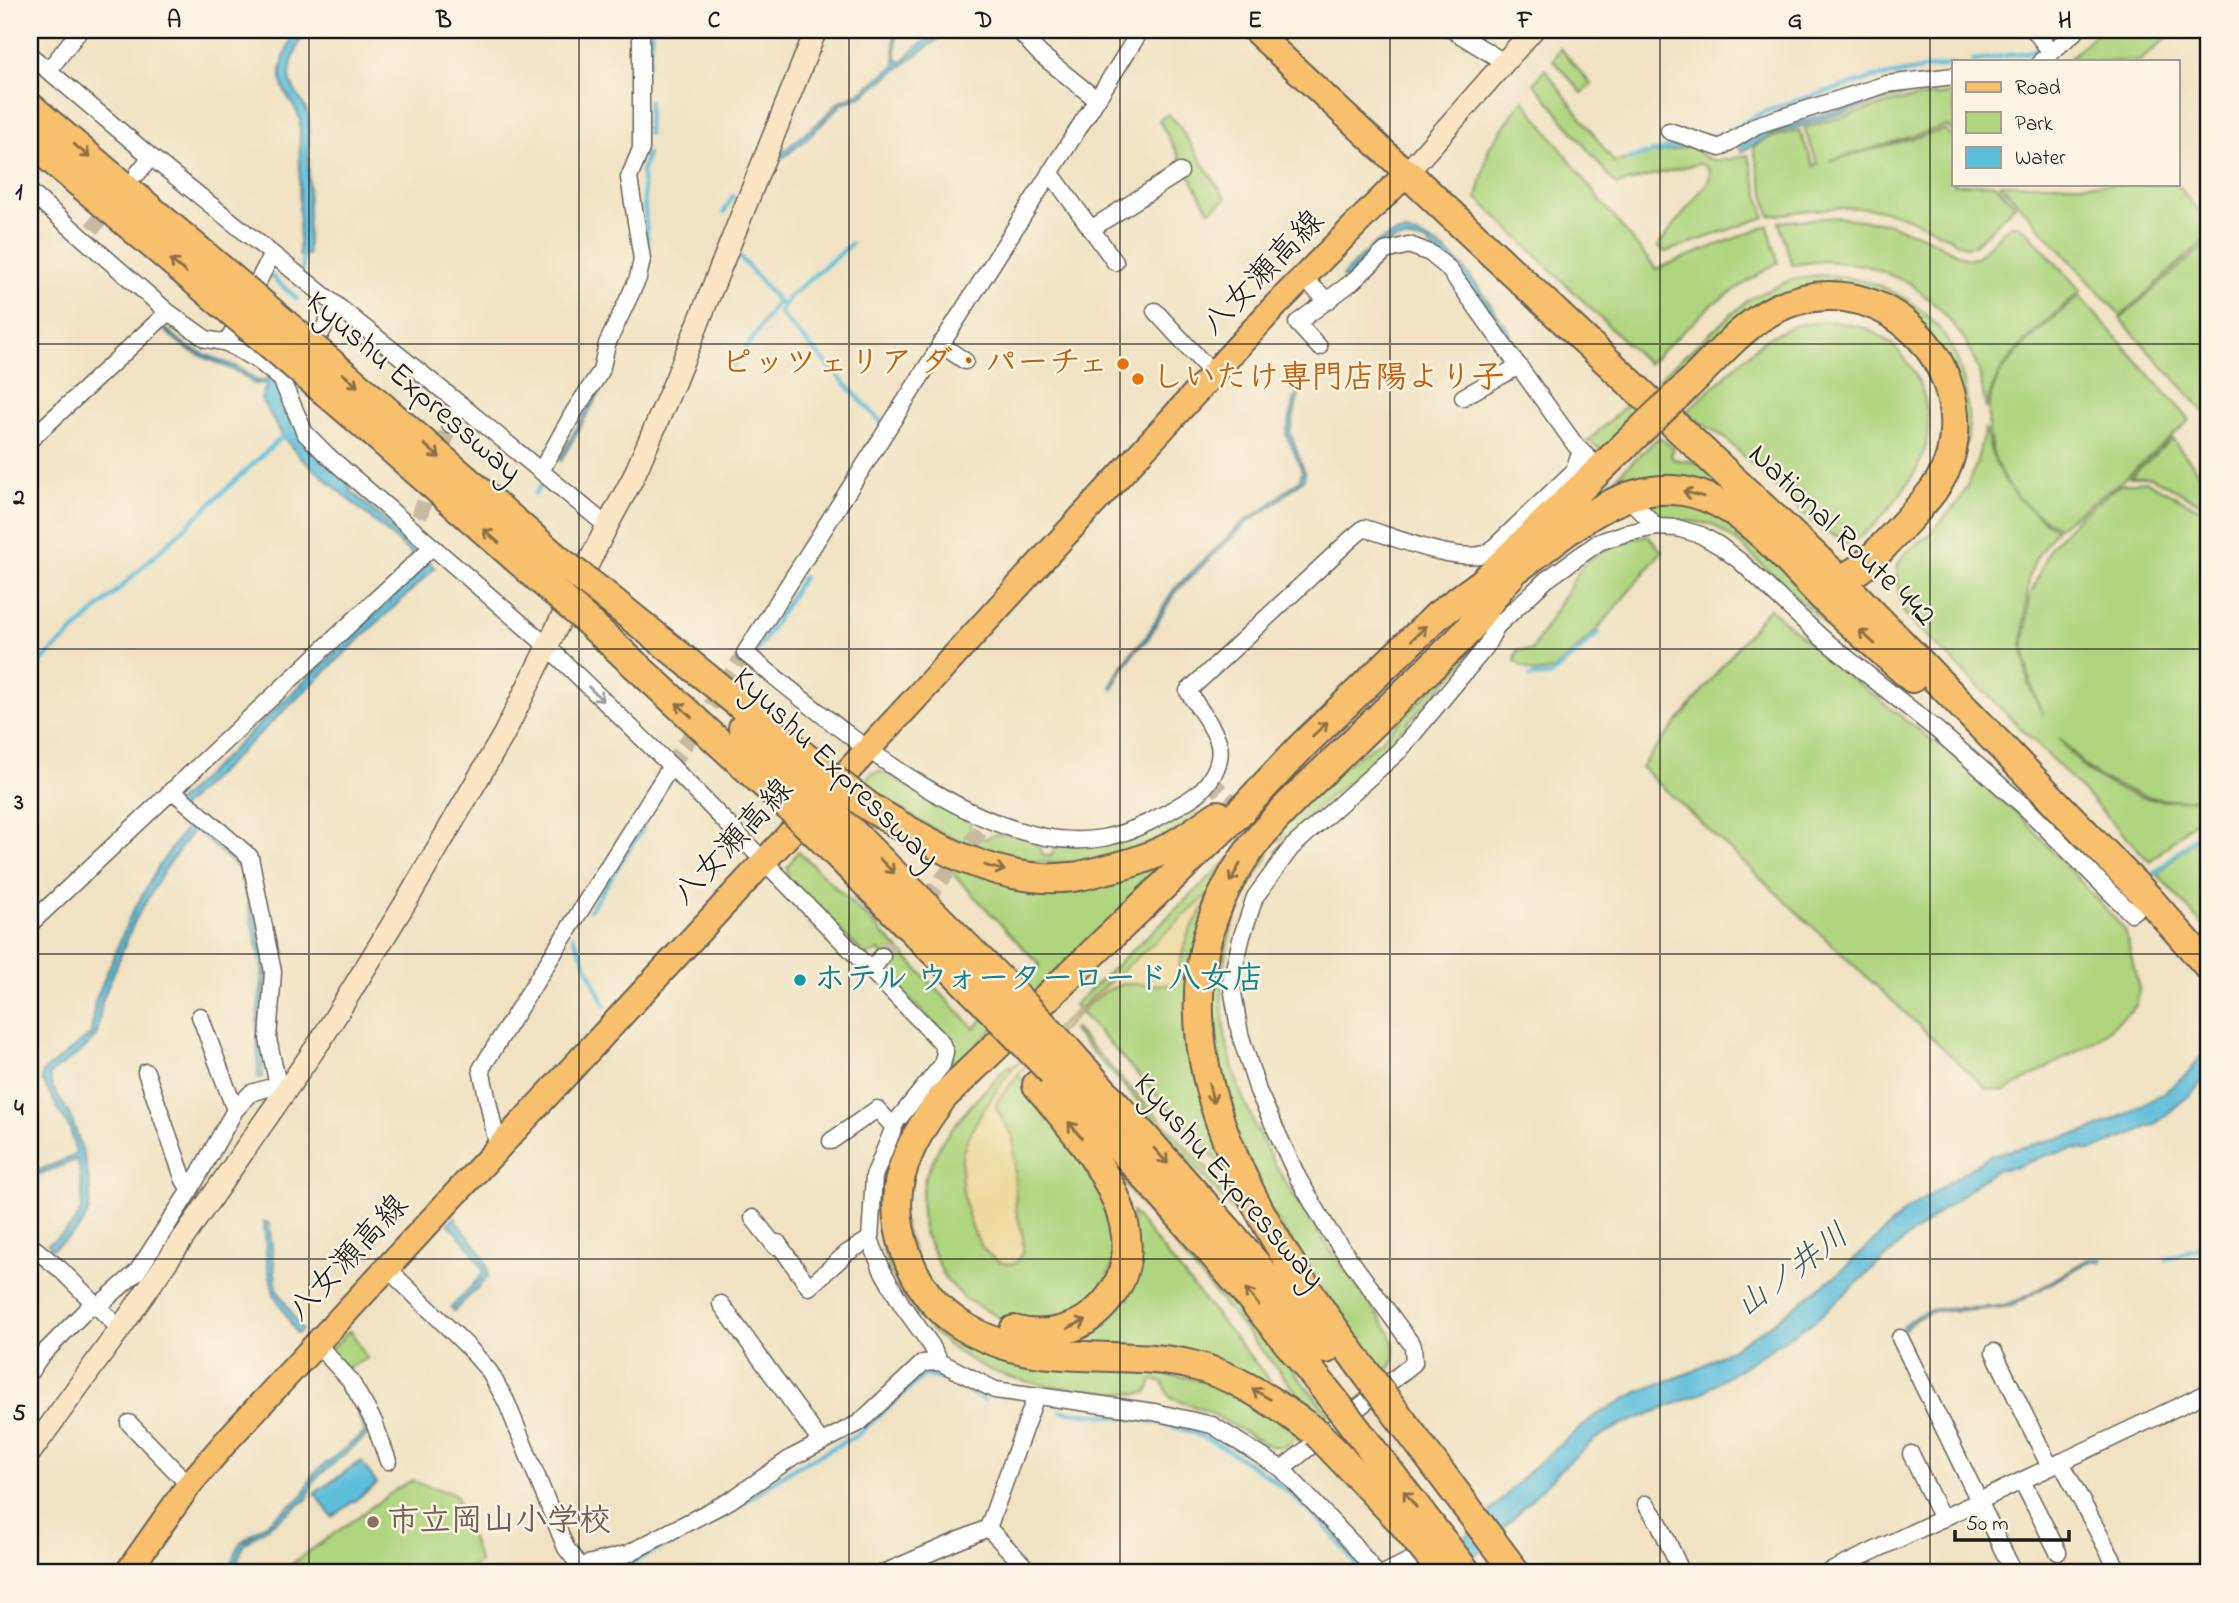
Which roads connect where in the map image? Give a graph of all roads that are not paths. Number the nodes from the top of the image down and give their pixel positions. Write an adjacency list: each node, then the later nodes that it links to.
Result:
1 (80, 30): 14 (street)
2 (641, 30): 49 (street)
3 (816, 30): 51 (street)
4 (1018, 30): 16 (street)
5 (1141, 30): 16 (street)
6 (1254, 30): 24 (main road)
7 (1452, 30): 13 (street)
8 (1533, 30): 13 (street)
9 (2034, 30): 12 (street)
10 (2077, 30): 12 (street)
11 (30, 55): 14 (street)
12 (2046, 57)
13 (1504, 62): 24 (street)
14 (48, 71): 20 (street)
15 (1952, 76): 18 (street)
16 (1096, 99): 21 (street)
17 (30, 107): 30 (highway, Kyushu Expressway, one-way to 30)
18 (1669, 131)
19 (30, 141): 30 (highway, Kyushu Expressway, one-way to 19)
20 (151, 158): 23 (street); 27 (street)
21 (1050, 172): 26 (street); 36 (street)
22 (1180, 172): 26 (street)
23 (138, 173)
24 (1407, 173): 29 (main road, 八女瀬高線); 56 (highway, National Route 442)
25 (30, 192): 34 (street)
26 (1091, 229): 28 (street)
27 (272, 254): 32 (street); 35 (street)
28 (1115, 262)
29 (1304, 279): 31 (street); 40 (main road, 八女瀬高線)
30 (236, 299): 55 (highway, Kyushu Expressway, bridge)
31 (1328, 301): 37 (street); 39 (street)
32 (336, 306): 41 (street); 43 (street)
33 (1155, 311): 40 (street)
34 (168, 312): 35 (street); 46 (street)
35 (227, 343): 41 (street)
36 (940, 344): 38 (street); 59 (street)
37 (1319, 347)
38 (965, 360)
39 (1519, 366): 42 (street); 47 (street)
40 (1213, 374): 59 (main road, 八女瀬高線)
41 (285, 386): 53 (street)
42 (1463, 397)
43 (461, 405): 44 (street); 49 (street)
44 (450, 425)
45 (1648, 431): 54 (highway); 56 (highway); 61 (highway, one-way to 45)
46 (30, 440)
47 (1581, 450): 48 (street); 59 (street)
48 (1595, 464)
49 (541, 471): 51 (street)
50 (1634, 504): 52 (street)
51 (607, 526): 57 (street)
52 (1657, 527): 67 (street); 102 (street)
53 (432, 547): 57 (street); 63 (street)
54 (1515, 570): 58 (highway, one-way to 54); 64 (highway)
55 (552, 571): 62 (highway, Kyushu Expressway, one-way to 55, bridge); 62 (highway, Kyushu Expressway, bridge)
56 (1840, 580): 58 (highway, National Route 442)
57 (547, 646): 60 (street, one-way to 60); 75 (street)
58 (1961, 704): 67 (highway, National Route 442)
59 (867, 750): 66 (main road, 八女瀬高線)
60 (671, 766): 66 (street); 79 (street)
61 (1272, 778): 62 (highway, one-way to 61, bridge); 119 (highway, one-way to 61, bridge)
62 (798, 795): 65 (highway, Kyushu Expressway, bridge)
63 (179, 796): 68 (street); 75 (street)
64 (1293, 801): 73 (highway, one-way to 73); 94 (highway, one-way to 94)
65 (821, 833): 73 (highway, Kyushu Expressway, bridge); 73 (highway, Kyushu Expressway, one-way to 73, bridge)
66 (763, 861): 71 (street); 79 (main road, 八女瀬高線)
67 (2149, 899): 70 (highway, National Route 442)
68 (30, 924)
69 (882, 956): 71 (street)
70 (2209, 967)
71 (871, 971): 77 (street)
72 (200, 1016): 76 (street)
73 (1052, 1069): 94 (highway, Kyushu Expressway)
74 (146, 1072): 80 (street)
75 (282, 1086): 76 (street); 87 (street)
76 (235, 1110): 80 (street)
77 (894, 1127): 78 (street); 82 (street)
78 (831, 1141)
79 (498, 1148): 84 (main road, 八女瀬高線)
80 (190, 1190): 86 (street)
81 (754, 1218): 82 (street)
82 (870, 1238): 91 (street)
83 (30, 1245): 86 (street)
84 (387, 1268): 89 (main road, 八女瀬高線); 113 (street)
85 (721, 1304): 97 (street)
86 (95, 1305): 87 (street); 92 (street)
87 (120, 1329): 98 (street)
88 (1900, 1338): 105 (street)
89 (316, 1343): 100 (street); 104 (main road, 八女瀬高線)
90 (1994, 1352): 101 (street)
91 (940, 1362): 95 (street); 97 (street)
92 (30, 1372)
93 (2209, 1392): 101 (street)
94 (1358, 1393): 120 (highway, Kyushu Expressway, one-way to 94, bridge); 121 (highway, Kyushu Expressway); 122 (highway, bridge)
95 (1036, 1396): 102 (street); 108 (street)
96 (129, 1423): 104 (street)
97 (821, 1442): 113 (street)
98 (30, 1453)
99 (1911, 1454): 107 (street)
100 (388, 1461)
101 (2056, 1465): 103 (street); 112 (street)
102 (1282, 1469): 117 (street)
103 (2022, 1481): 105 (street); 110 (street)
104 (189, 1485): 114 (main road, 八女瀬高線)
105 (1979, 1501): 107 (street); 125 (street)
106 (1646, 1504): 123 (street)
107 (1942, 1519): 111 (street)
108 (988, 1528): 115 (street); 116 (street)
109 (1451, 1540): 118 (street)
110 (2058, 1552)
111 (1861, 1566): 124 (street)
112 (2116, 1568)
113 (579, 1569)
114 (127, 1573)
115 (883, 1573)
116 (1031, 1573)
117 (1377, 1573)
118 (1385, 1573)
119 (1443, 1573)
120 (1466, 1573)
121 (1500, 1573)
122 (1516, 1573)
123 (1682, 1573)
124 (1827, 1573)
125 (2014, 1573)

